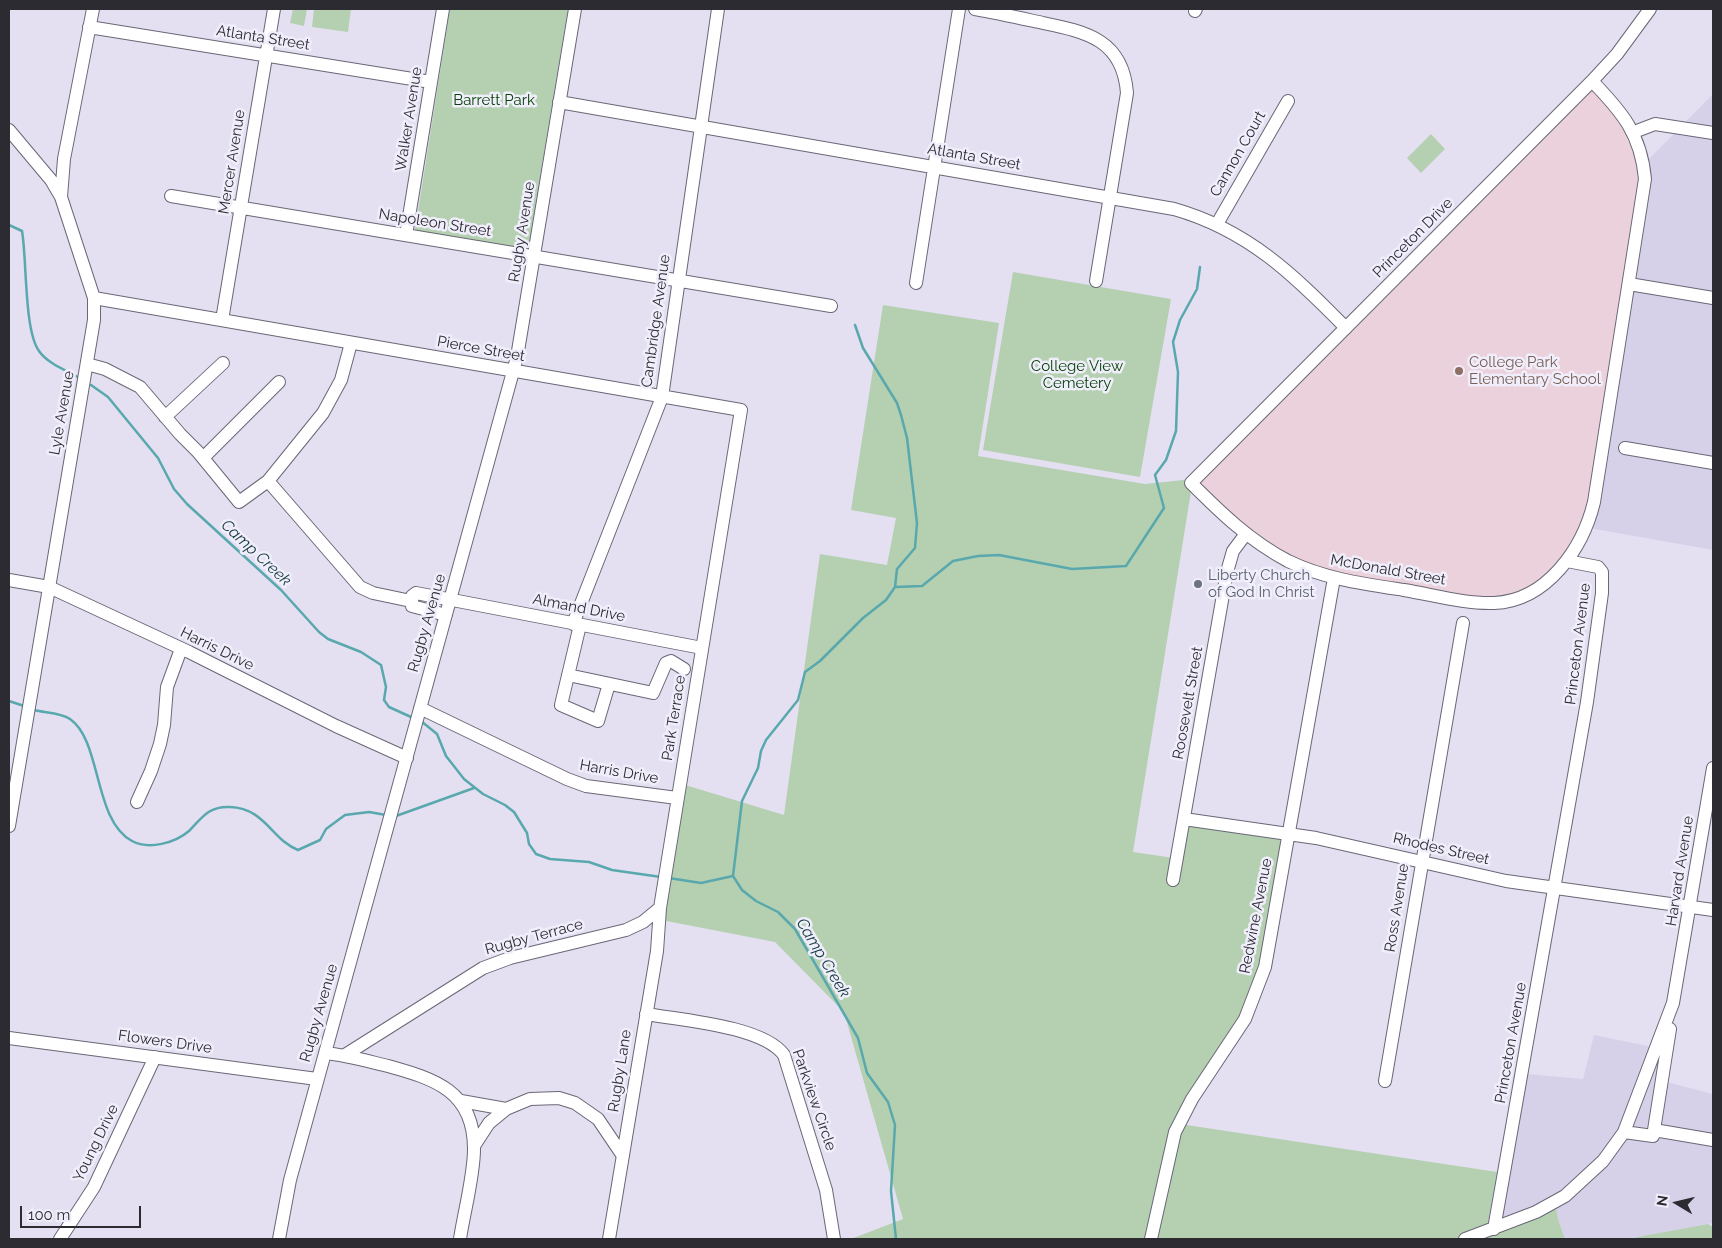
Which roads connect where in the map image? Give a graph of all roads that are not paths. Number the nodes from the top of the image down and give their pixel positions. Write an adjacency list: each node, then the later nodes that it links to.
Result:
1 (93, 9): 9 (street, Lyle Avenue)
2 (274, 9): 10 (street, Mercer Avenue)
3 (443, 9): 12 (street, Walker Avenue)
4 (575, 9): 14 (street, Rugby Avenue)
5 (718, 9): 15 (street, Cambridge Avenue)
6 (959, 9): 19 (street)
7 (975, 9): 22 (street)
8 (1650, 9): 11 (street, Princeton Drive)
9 (89, 27): 10 (street, Atlanta Street); 21 (street, Lyle Avenue)
10 (266, 55): 12 (street, Atlanta Street); 23 (street, Mercer Avenue)
11 (1592, 81): 17 (street); 35 (street, Princeton Drive)
12 (431, 82): 25 (street, Walker Avenue)
13 (1288, 100): 24 (street, Cannon Court)
14 (559, 102): 15 (street, Atlanta Street); 26 (street, Rugby Avenue)
15 (700, 127): 19 (street, Atlanta Street); 27 (street, Cambridge Avenue)
16 (9, 130): 21 (street)
17 (1634, 132): 18 (street); 30 (street)
18 (1713, 133)
19 (934, 167): 22 (street, Atlanta Street); 29 (street)
20 (171, 196): 23 (street, Napoleon Street)
21 (61, 197): 31 (street, Lyle Avenue)
22 (1110, 197): 24 (street, Atlanta Street); 28 (street)
23 (241, 208): 25 (street, Napoleon Street); 34 (street, Mercer Avenue)
24 (1217, 224): 35 (street, Atlanta Street)
25 (406, 235): 26 (street, Napoleon Street)
26 (534, 256): 27 (street, Napoleon Street); 39 (street, Rugby Avenue)
27 (678, 280): 33 (street, Napoleon Street); 41 (street, Cambridge Avenue)
28 (1096, 281)
29 (916, 284)
30 (1629, 284): 32 (street); 50 (street)
31 (94, 298): 34 (street, Pierce Street); 38 (street, Lyle Avenue)
32 (1713, 298)
33 (831, 306)
34 (222, 320): 36 (street, Pierce Street)
35 (1346, 328): 47 (street, Princeton Drive)
36 (351, 343): 39 (street, Pierce Street); 46 (street)
37 (222, 363): 42 (street)
38 (87, 364): 42 (street); 53 (street, Lyle Avenue)
39 (514, 371): 41 (street, Pierce Street); 55 (street, Rugby Avenue)
40 (280, 382): 44 (street)
41 (662, 396): 48 (street, Pierce Street); 58 (street, Cambridge Avenue)
42 (165, 417): 44 (street)
43 (1625, 448): 45 (street)
44 (203, 458): 46 (street)
45 (1713, 462)
46 (268, 481): 54 (street)
47 (1191, 484): 49 (street, McDonald Street)
48 (721, 532): 59 (street, Park Terrace)
49 (1245, 535): 51 (street, McDonald Street); 70 (street, Roosevelt Street)
50 (1567, 561): 56 (street, McDonald Street); 75 (street, Princeton Avenue)
51 (1334, 578): 56 (street, McDonald Street); 72 (street, Redwine Avenue)
52 (9, 580): 53 (street, Harris Drive)
53 (49, 587): 60 (street, Harris Drive); 66 (street, Lyle Avenue)
54 (411, 601): 55 (street, Almand Drive); 57 (street)
55 (450, 601): 57 (street, Rugby Avenue); 58 (street, Almand Drive)
56 (1468, 601): 73 (street, Ross Avenue)
57 (446, 616): 64 (street, Rugby Avenue)
58 (577, 624): 59 (street, Almand Drive); 62 (street, Cambridge Avenue)
59 (702, 648): 68 (street, Park Terrace)
60 (181, 649): 65 (street, Harris Drive); 69 (street)
61 (684, 668): 63 (street)
62 (568, 676): 63 (street); 63 (street, Cambridge Avenue)
63 (609, 684)
64 (420, 708): 65 (street, Rugby Avenue); 68 (street, Harris Drive)
65 (407, 758): 83 (street, Rugby Avenue)
66 (14, 763): 71 (street, Lyle Avenue)
67 (1713, 768): 77 (street, Harvard Avenue)
68 (678, 798): 76 (street, Park Terrace)
69 (137, 802)
70 (1184, 819): 72 (street, Rhodes Street); 74 (street, Roosevelt Street)
71 (9, 826)
72 (1289, 834): 73 (street, Rhodes Street); 101 (street, Redwine Avenue)
73 (1421, 862): 75 (street, Rhodes Street); 87 (street, Ross Avenue)
74 (1173, 880)
75 (1555, 888): 77 (street, Rhodes Street); 95 (street, Princeton Avenue)
76 (660, 908): 81 (street, Rugby Lane); 84 (street, Rugby Terrace)
77 (1690, 909): 78 (street, Rhodes Street); 79 (street, Rhodes Street); 80 (street, Harvard Avenue)
78 (1713, 910)
79 (1713, 917)
80 (1678, 980): 90 (street, Harvard Avenue); 91 (street, Harvard Avenue)
81 (646, 1014): 94 (street, Rugby Lane); 100 (street, Parkview Circle)
82 (9, 1038): 85 (street, Flowers Drive)
83 (325, 1052): 84 (street); 86 (street, Rugby Avenue)
84 (345, 1055): 88 (street)
85 (155, 1057): 86 (street, Flowers Drive); 96 (street, Young Drive)
86 (317, 1079): 97 (street, Rugby Avenue)
87 (1385, 1081)
88 (461, 1101): 89 (street); 93 (street)
89 (506, 1109): 93 (street); 94 (street)
90 (1654, 1130): 91 (street); 92 (street)
91 (1624, 1132): 95 (street, Harvard Avenue)
92 (1713, 1140)
93 (474, 1146): 98 (street)
94 (623, 1156): 99 (street, Rugby Lane)
95 (1494, 1229): 102 (street, Harvard Avenue)
96 (60, 1239)
97 (279, 1239)
98 (460, 1239)
99 (609, 1239)
100 (834, 1239)
101 (1151, 1239)
102 (1465, 1239)

